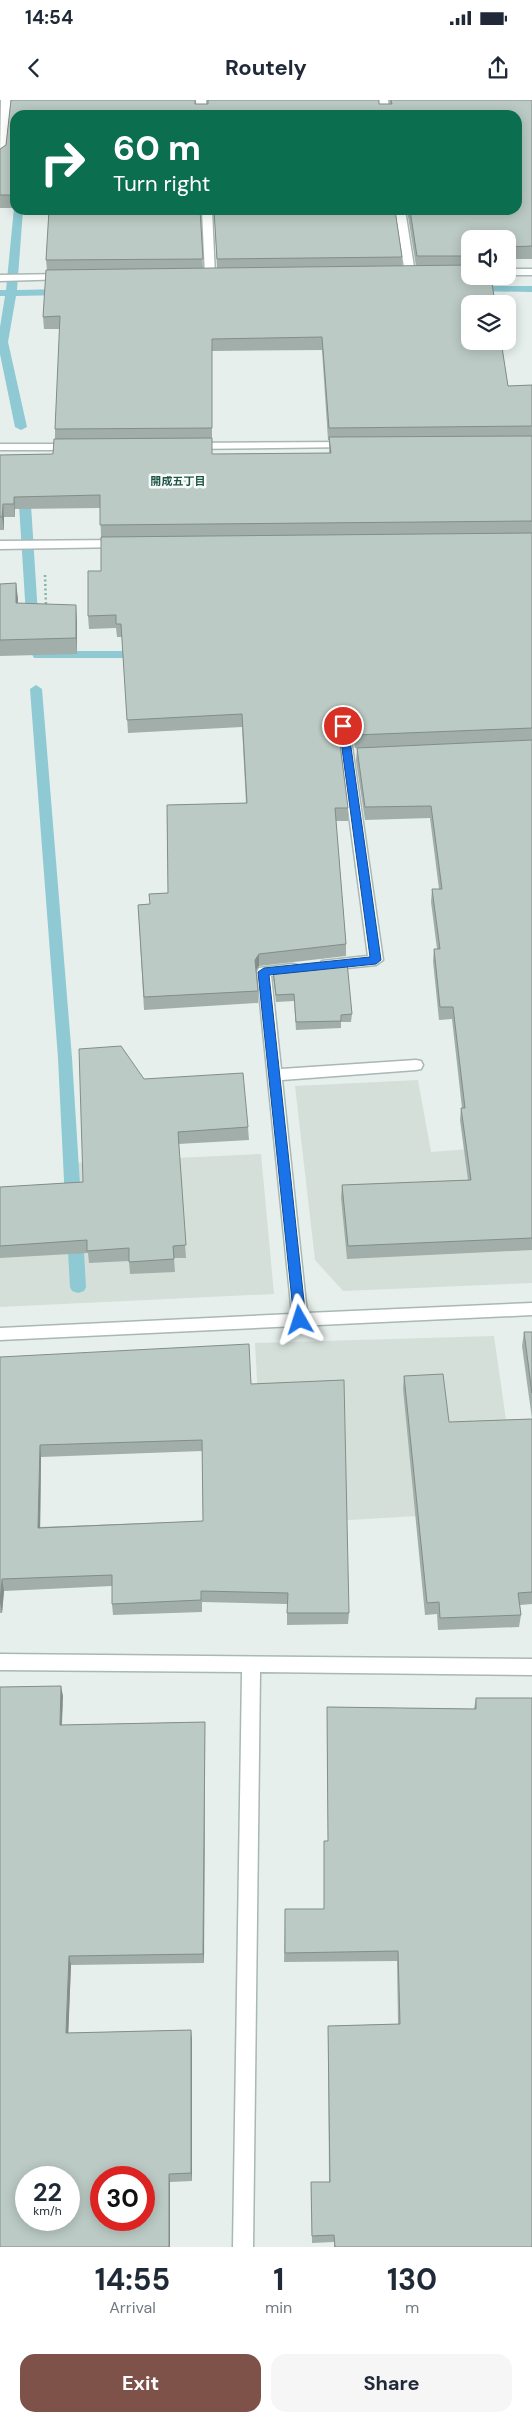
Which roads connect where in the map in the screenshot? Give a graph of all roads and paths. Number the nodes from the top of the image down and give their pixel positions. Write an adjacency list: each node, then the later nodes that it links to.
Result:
1 (6, 100): 2 (street)
2 (0, 151): 3 (street)
3 (0, 158)
4 (206, 215): 9 (street)
5 (401, 215): 8 (street)
6 (516, 272): 7 (street)
7 (532, 272)
8 (410, 273)
9 (210, 276)
10 (74, 277): 11 (street)
11 (0, 278)
12 (361, 445): 14 (street)
13 (81, 446): 15 (street)
14 (178, 446)
15 (0, 447)
16 (133, 544): 17 (street)
17 (6, 545)
18 (343, 726): 20 (street)
19 (416, 1065): 20 (street)
20 (275, 1075): 22 (street)
21 (532, 1309): 22 (street)
22 (300, 1320): 23 (street)
23 (0, 1334)
24 (0, 1662): 25 (street)
25 (251, 1665): 26 (street); 27 (street)
26 (532, 1667)
27 (243, 2247)

